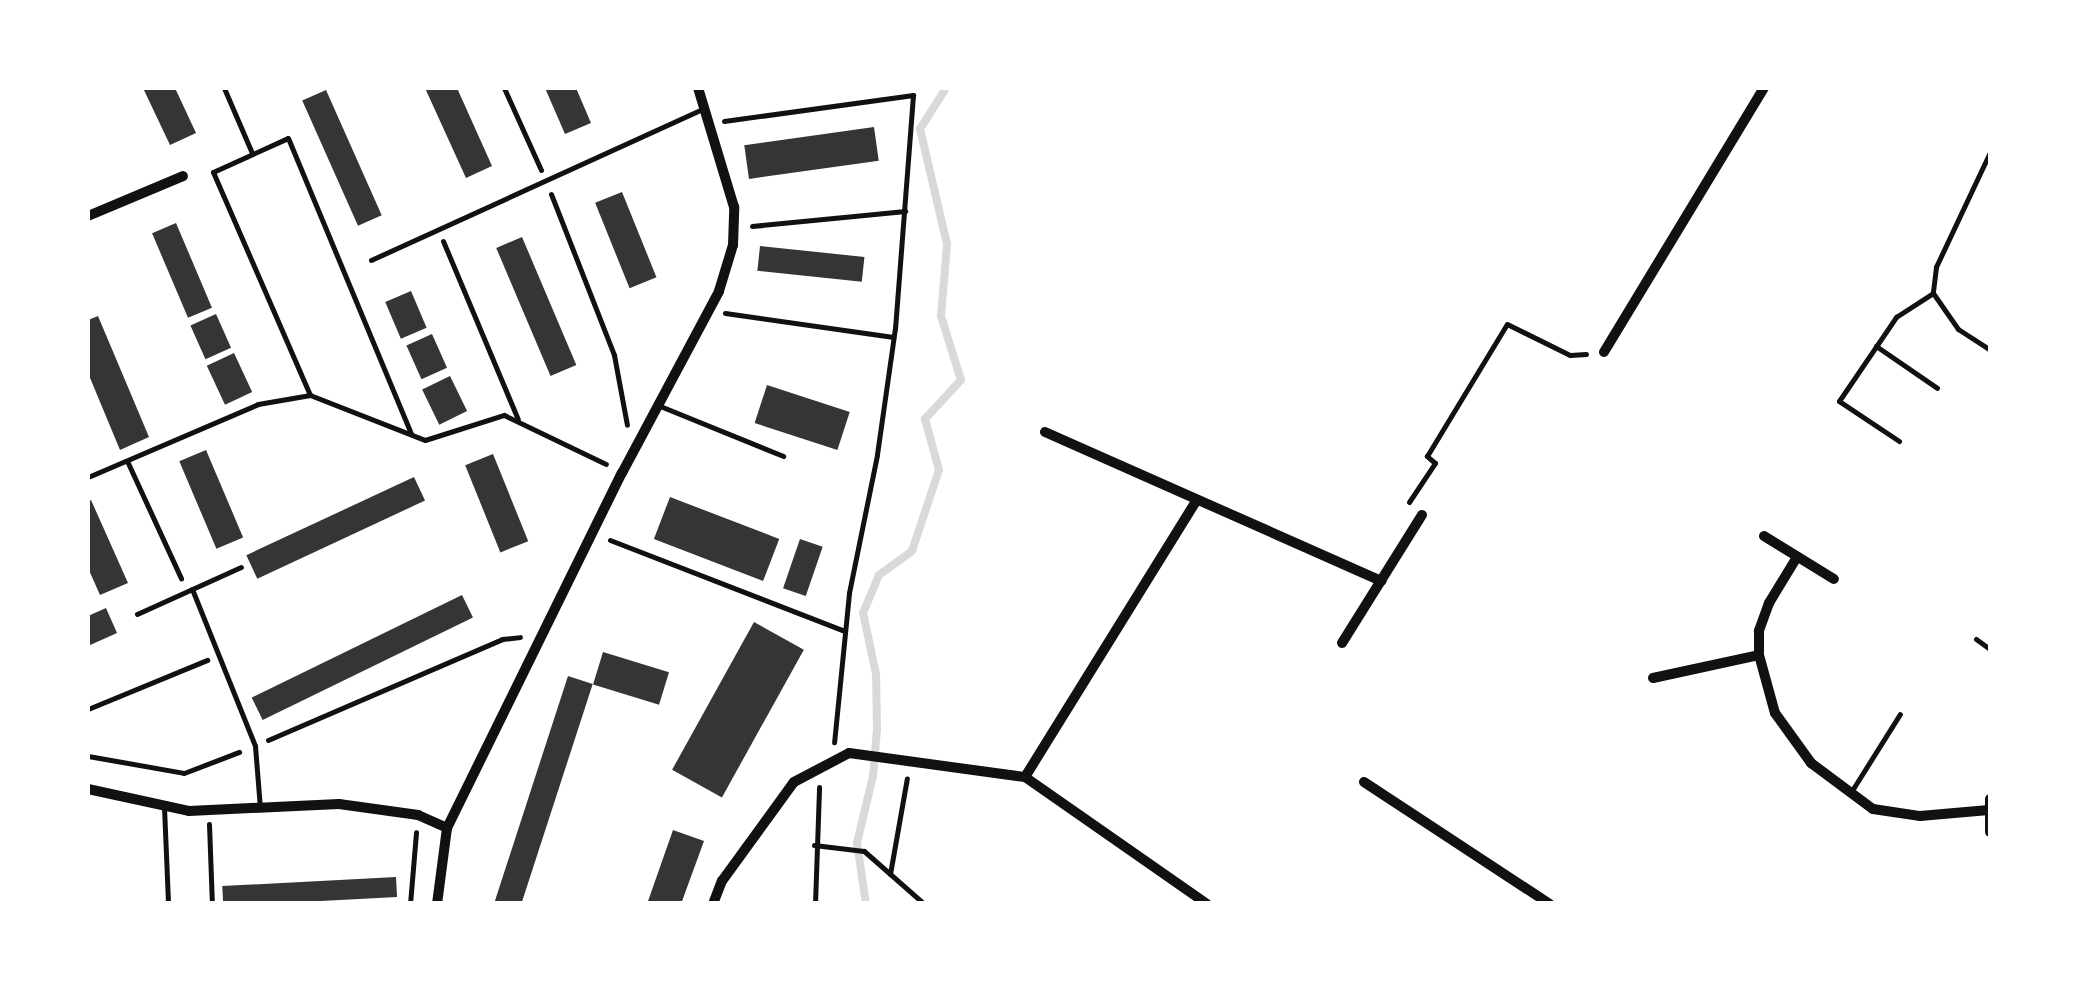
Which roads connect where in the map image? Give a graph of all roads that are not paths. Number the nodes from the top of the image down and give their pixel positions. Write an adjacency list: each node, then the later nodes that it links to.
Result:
1 (699, 88): 3 (street)
2 (1764, 88): 11 (street)
3 (704, 108): 7 (lane); 13 (street)
4 (1990, 152): 8 (lane)
5 (184, 176): 6 (street)
6 (88, 216)
7 (370, 260)
8 (1933, 293): 9 (lane); 10 (lane)
9 (1876, 346): 12 (lane); 15 (lane)
10 (1990, 350)
11 (1604, 352)
12 (1936, 388)
13 (658, 405): 16 (lane); 39 (street)
14 (1045, 432): 17 (street)
15 (1900, 441)
16 (783, 456)
17 (1197, 500): 23 (street); 32 (street)
18 (1422, 515): 23 (street)
19 (1764, 536): 20 (street)
20 (1797, 556): 22 (street); 29 (street)
21 (242, 567): 24 (lane)
22 (1834, 579)
23 (1380, 582): 27 (street)
24 (190, 590): 25 (lane); 38 (lane)
25 (137, 614)
26 (1976, 639): 28 (lane)
27 (1342, 643)
28 (1990, 649)
29 (1759, 654): 30 (street); 35 (street)
30 (1653, 678)
31 (1900, 714): 35 (lane)
32 (1025, 777): 43 (street); 44 (street)
33 (1364, 782): 45 (street)
34 (88, 789): 36 (street)
35 (1851, 792): 37 (street)
36 (164, 804): 38 (street); 41 (lane)
37 (1990, 804): 40 (street)
38 (260, 811): 39 (street)
39 (448, 828): 42 (street)
40 (1990, 832)
41 (168, 904)
42 (438, 904)
43 (713, 904)
44 (1207, 904)
45 (1550, 904)

